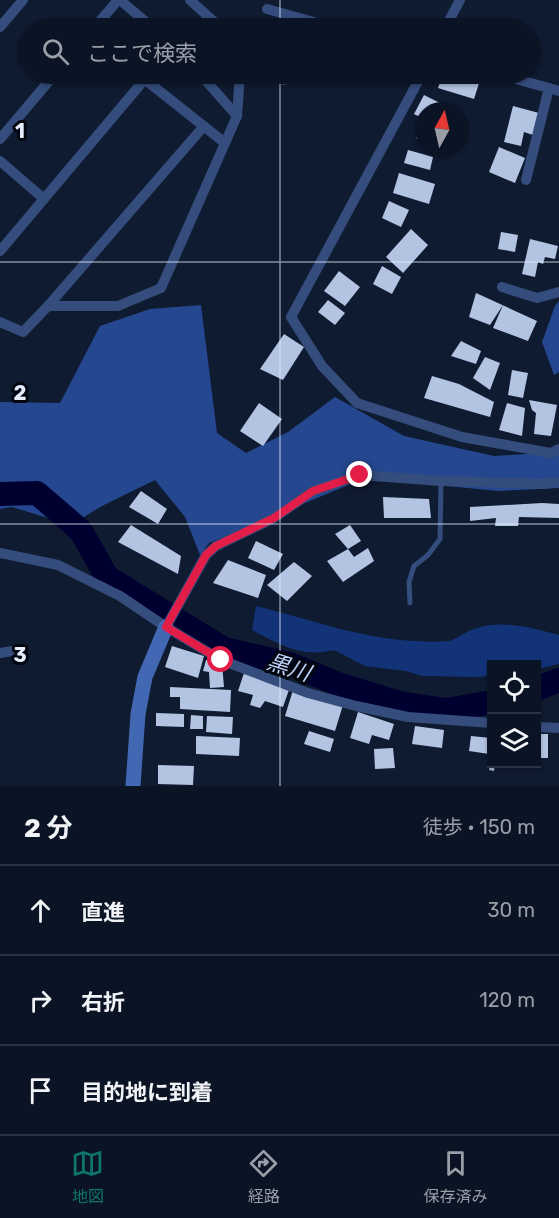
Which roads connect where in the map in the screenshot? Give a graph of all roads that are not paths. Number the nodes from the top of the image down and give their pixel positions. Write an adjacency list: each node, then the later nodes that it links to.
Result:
1 (23, 0): 11 (street)
2 (119, 0): 6 (street); 7 (street)
3 (190, 0): 8 (street)
4 (460, 0): 10 (street)
5 (267, 9): 9 (street)
6 (103, 18)
7 (141, 18)
8 (209, 18)
9 (293, 18)
10 (450, 18)
11 (0, 27)
12 (47, 84): 22 (street)
13 (136, 84): 26 (street)
14 (152, 84): 21 (street)
15 (209, 84): 20 (street)
16 (239, 84): 20 (street)
17 (417, 84): 32 (street)
18 (535, 84): 19 (street)
19 (554, 89): 25 (street)
20 (237, 116): 23 (street)
21 (204, 126): 23 (street); 30 (street)
22 (0, 139)
23 (225, 143): 30 (street)
24 (0, 162): 26 (street)
25 (526, 180)
26 (44, 199): 27 (street)
27 (0, 251)
28 (502, 287): 29 (street)
29 (559, 292)
30 (48, 306): 31 (street)
31 (0, 322)
32 (559, 449)
33 (441, 481): 34 (street); 36 (lane); 37 (street)
34 (559, 482)
35 (0, 553): 37 (street)
36 (410, 603)
37 (167, 624): 40 (street); 43 (street)
38 (18, 650): 39 (street)
39 (0, 653)
40 (487, 723)
41 (541, 727): 42 (street)
42 (559, 728)
43 (133, 786)

